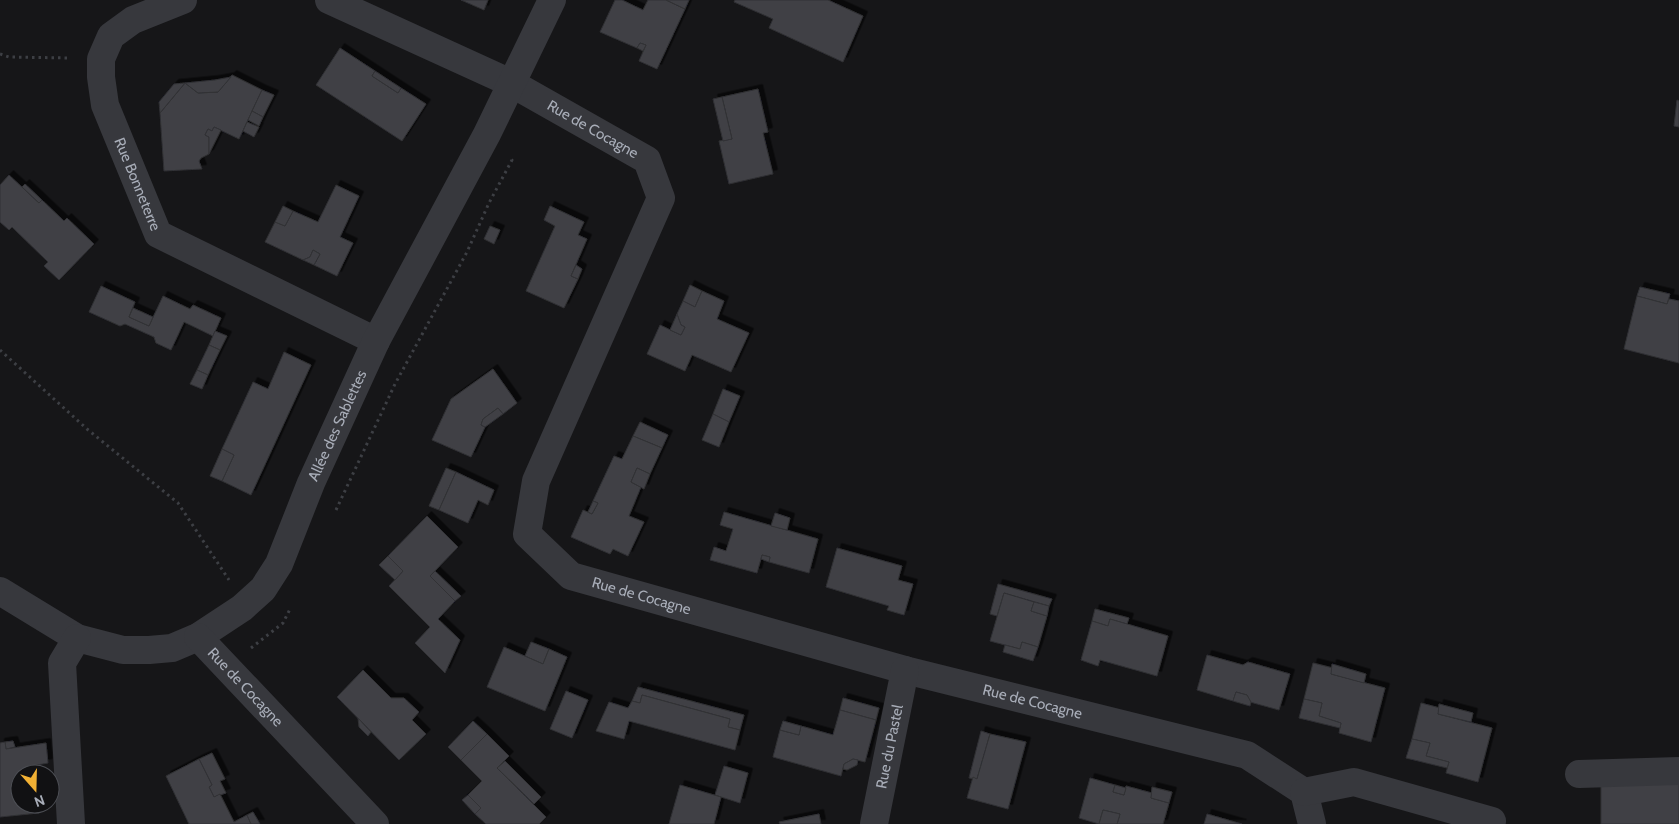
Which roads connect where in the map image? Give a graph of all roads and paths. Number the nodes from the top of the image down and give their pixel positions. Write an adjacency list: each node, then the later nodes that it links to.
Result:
1 (183, 0): 5 (street, Rue Bonneterre)
2 (329, 0): 6 (street)
3 (552, 0): 6 (street, Allée des Sablettes)
4 (0, 54): 5 (path)
5 (101, 59): 7 (street, Rue Bonneterre)
6 (511, 83): 7 (street, Allée des Sablettes); 13 (street, Rue de Cocagne)
7 (376, 340): 10 (street, Allée des Sablettes)
8 (0, 350): 10 (path)
9 (0, 591): 12 (street, Allée des Sablettes)
10 (242, 608): 11 (street, Allée des Sablettes)
11 (198, 637): 12 (street, Allée des Sablettes); 19 (street, Rue de Cocagne)
12 (77, 638): 18 (street)
13 (906, 670): 16 (street, Rue de Cocagne); 20 (street, Rue du Pastel)
14 (1679, 771): 15 (street)
15 (1579, 774)
16 (1304, 792): 17 (street); 21 (street)
17 (1492, 821)
18 (70, 824)
19 (375, 824)
20 (874, 824)
21 (1312, 824)

